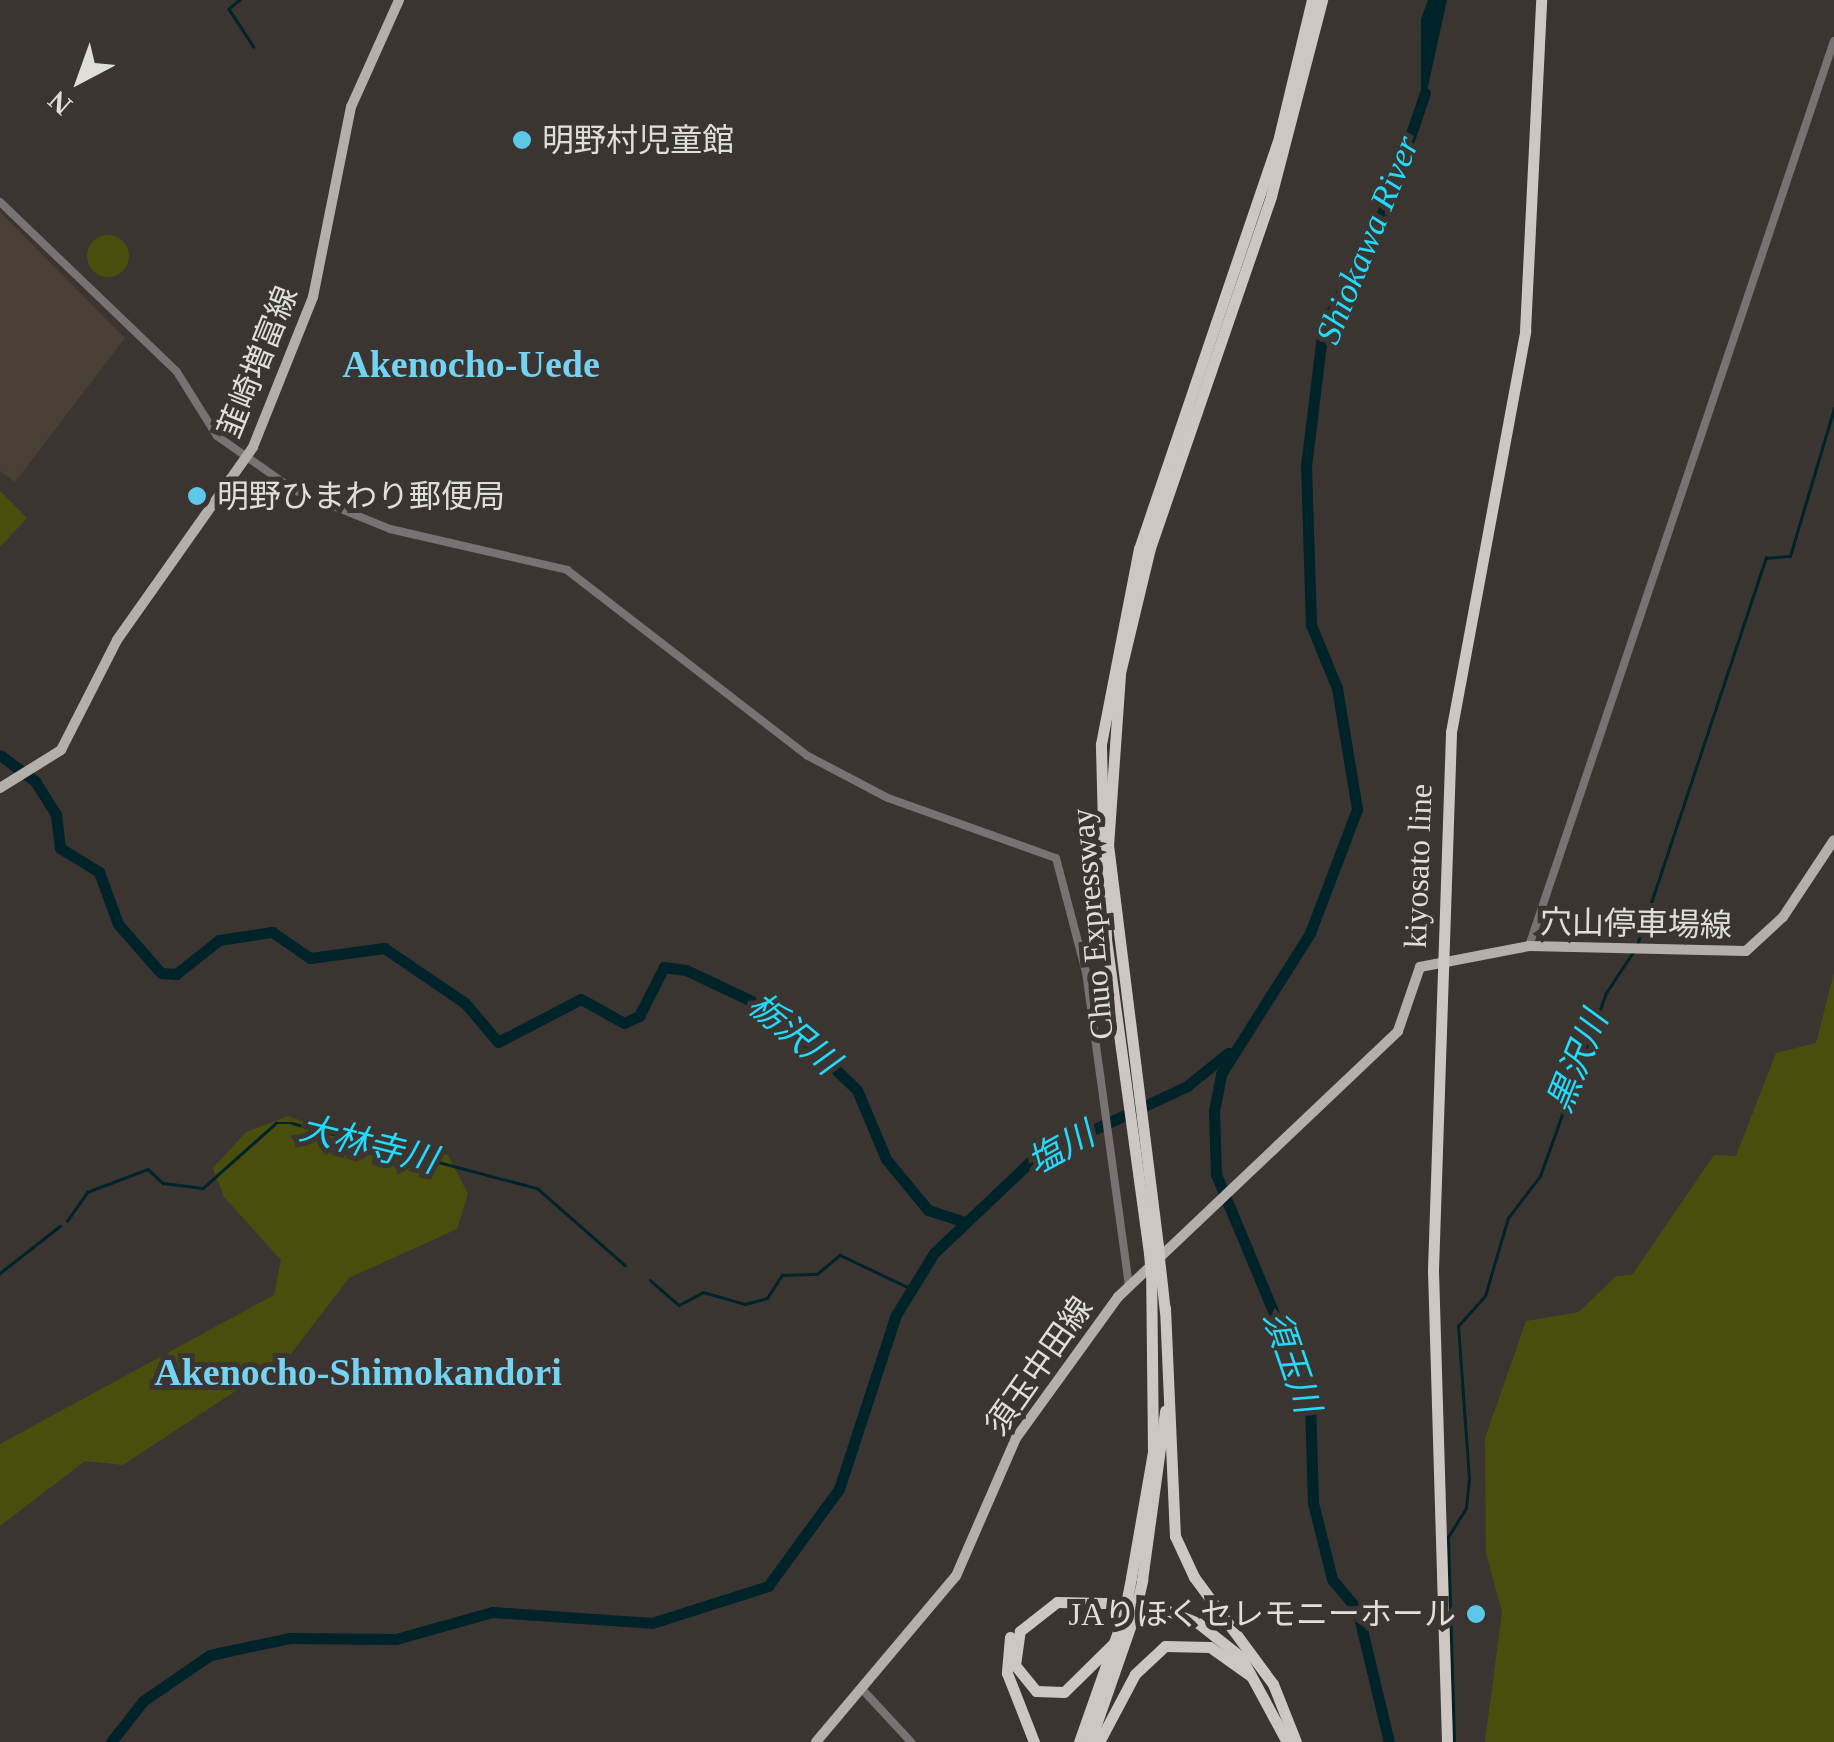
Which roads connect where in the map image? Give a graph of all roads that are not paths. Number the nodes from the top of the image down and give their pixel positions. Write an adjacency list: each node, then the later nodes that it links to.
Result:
1 (400, 0): 7 (main road, 韮崎増富線)
2 (1312, 0): 12 (highway, Chuo Expressway)
3 (1322, 0): 12 (highway, Chuo Expressway)
4 (1542, 0): 11 (highway, kiyosato line)
5 (1834, 41): 10 (street)
6 (0, 202): 7 (street)
7 (246, 459): 8 (main road, 韮崎増富線); 14 (street)
8 (0, 788)
9 (1834, 840): 10 (main road, 穴山停車場線)
10 (1529, 946): 11 (main road, 穴山停車場線)
11 (1442, 962): 14 (main road, 須玉中田線); 30 (highway, kiyosato line)
12 (1126, 1055): 13 (highway, Chuo Expressway, bridge)
13 (1156, 1270): 15 (highway, Chuo Expressway); 16 (highway, Chuo Expressway)
14 (1129, 1284): 21 (main road, 須玉中田線)
15 (1164, 1308): 16 (highway, Chuo Expressway); 19 (highway)
16 (1137, 1579): 17 (highway, Chuo Expressway, bridge)
17 (1129, 1615): 18 (highway, Chuo Expressway); 26 (highway, Chuo Expressway)
18 (1117, 1640): 20 (highway); 25 (highway, Chuo Expressway)
19 (1256, 1659): 24 (highway); 29 (highway)
20 (1258, 1682): 27 (highway); 28 (highway)
21 (861, 1688): 22 (main road, 須玉中田線); 23 (street)
22 (816, 1742)
23 (911, 1742)
24 (1034, 1742)
25 (1080, 1742)
26 (1090, 1742)
27 (1099, 1742)
28 (1287, 1742)
29 (1296, 1742)
30 (1447, 1742)

